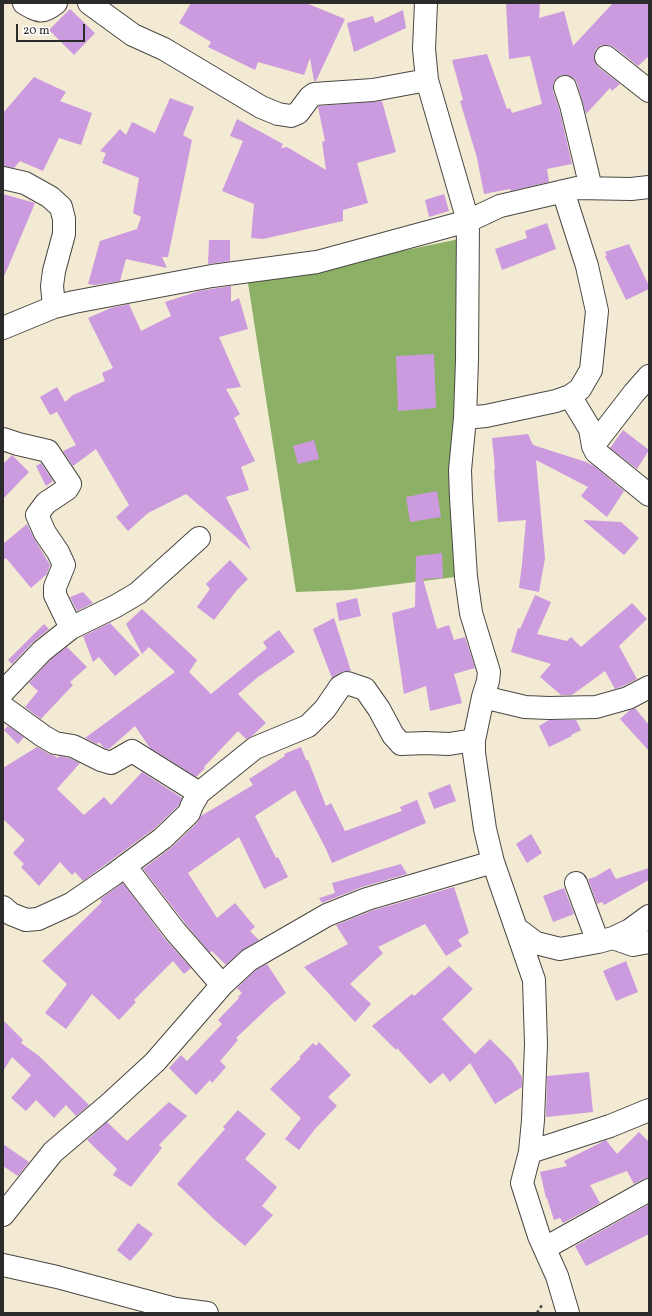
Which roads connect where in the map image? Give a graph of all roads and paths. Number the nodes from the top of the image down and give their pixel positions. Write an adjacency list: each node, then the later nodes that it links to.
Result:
1 (24, 3): 2 (street)
2 (56, 3)
3 (89, 3): 6 (street)
4 (426, 3): 6 (street)
5 (606, 57): 8 (street)
6 (427, 80): 13 (street)
7 (565, 87): 11 (street)
8 (649, 91)
9 (3, 178): 14 (street)
10 (649, 187): 11 (street)
11 (591, 188): 12 (street)
12 (563, 191): 13 (street); 17 (street)
13 (468, 221): 14 (street); 18 (street)
14 (54, 307): 15 (street)
15 (3, 328)
16 (649, 376): 20 (street)
17 (570, 396): 18 (street); 20 (street)
18 (465, 418): 26 (street)
19 (3, 439): 23 (street)
20 (593, 446): 21 (street)
21 (649, 495)
22 (199, 538): 23 (street)
23 (71, 628): 25 (street)
24 (649, 687): 26 (street)
25 (3, 692)
26 (483, 697): 28 (street)
27 (3, 707): 29 (street)
28 (474, 740): 29 (street); 30 (street)
29 (199, 793): 31 (street)
30 (493, 862): 35 (street); 38 (street)
31 (125, 866): 33 (street); 38 (street)
32 (576, 883): 36 (street)
33 (5, 913)
34 (649, 916): 36 (street)
35 (516, 928): 36 (street); 40 (street)
36 (606, 940): 37 (street)
37 (649, 942)
38 (222, 985): 42 (street)
39 (649, 1110): 40 (street)
40 (530, 1152): 43 (street)
41 (649, 1190): 43 (street)
42 (3, 1215)
43 (545, 1248): 46 (street)
44 (3, 1265): 45 (street)
45 (206, 1313)
46 (568, 1313)

